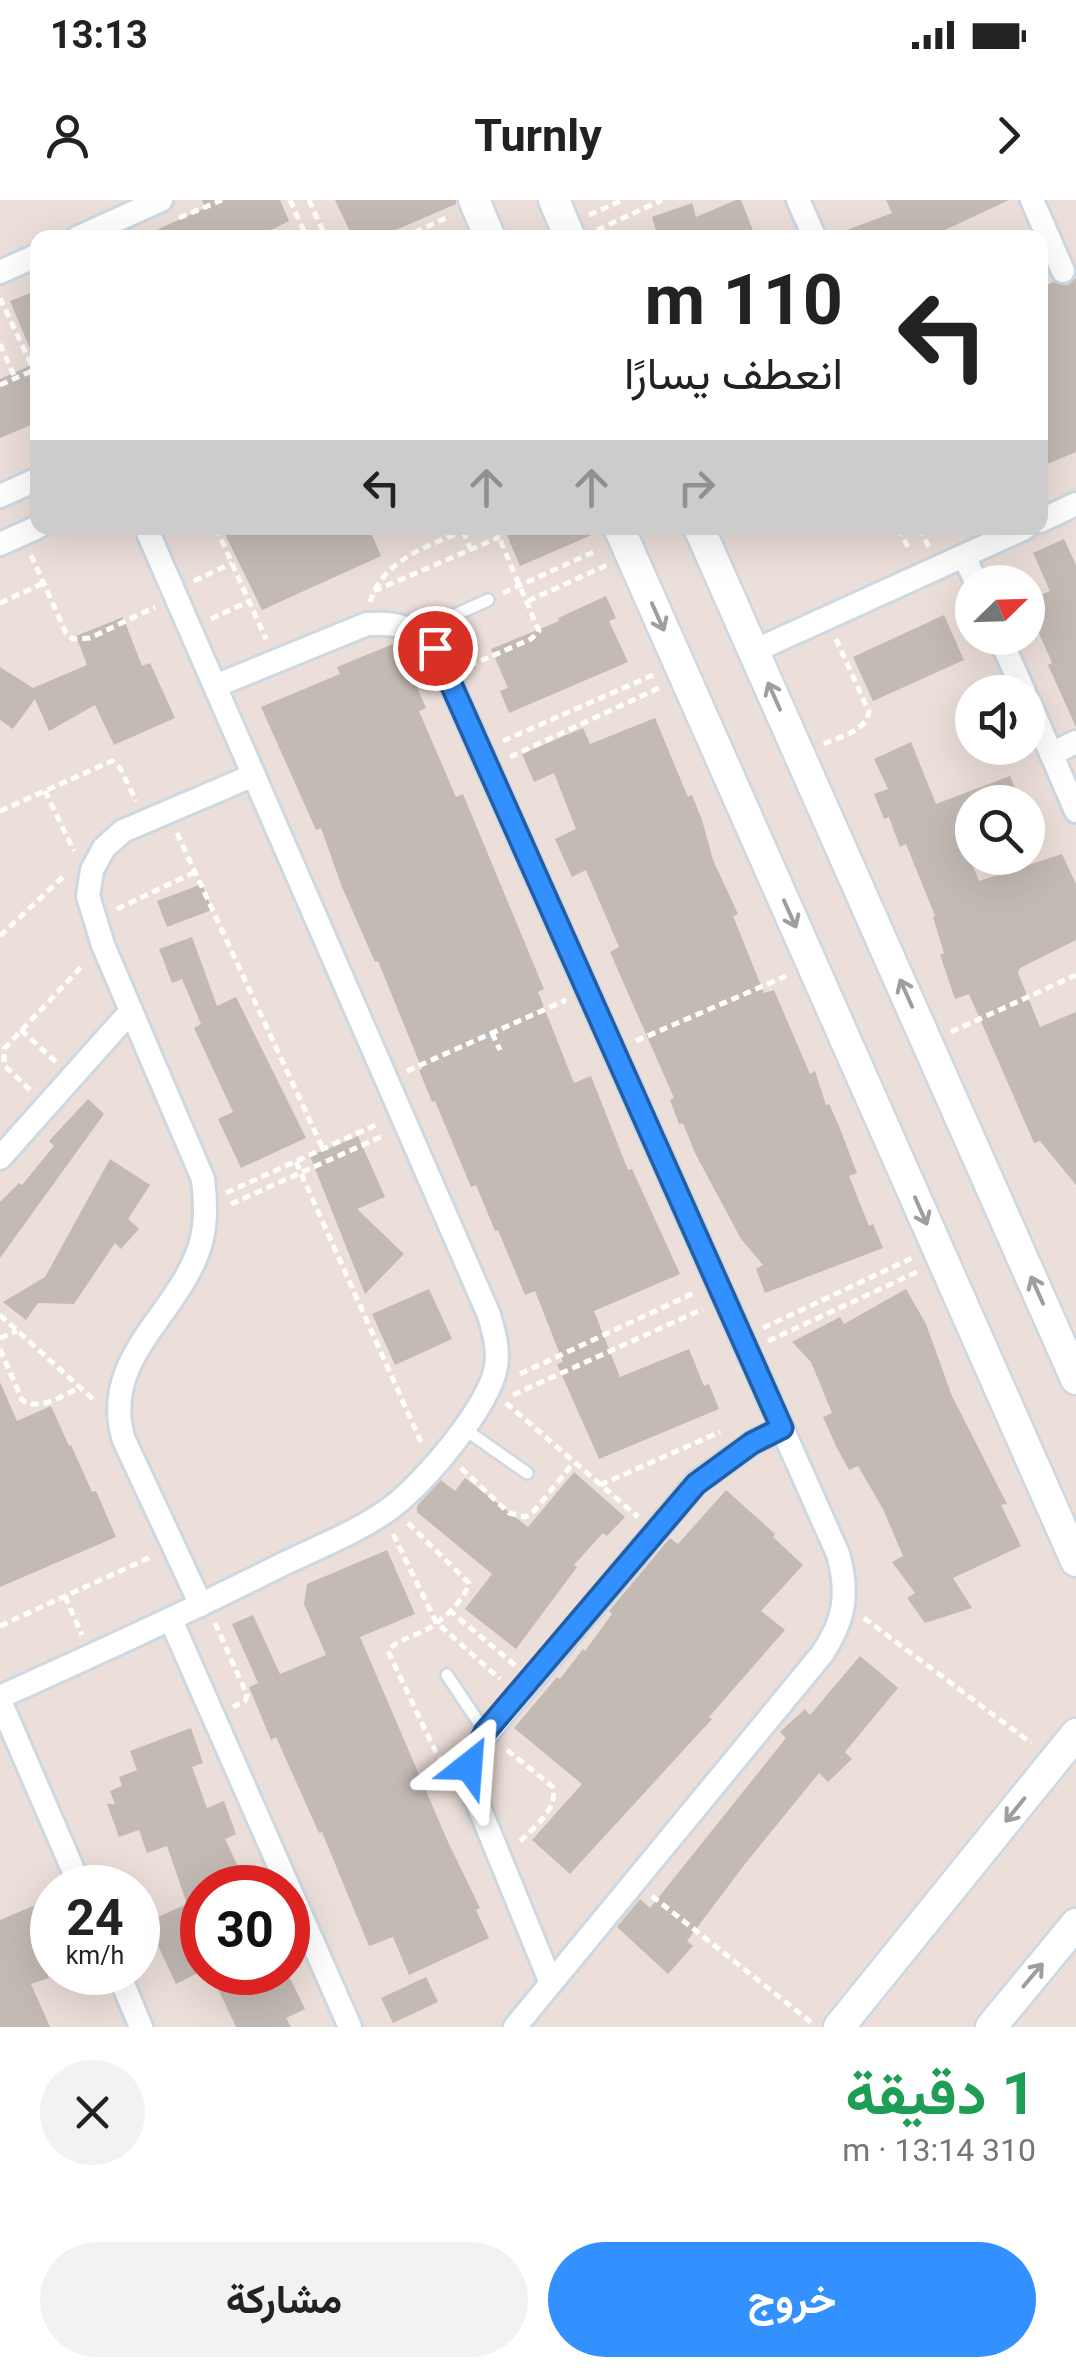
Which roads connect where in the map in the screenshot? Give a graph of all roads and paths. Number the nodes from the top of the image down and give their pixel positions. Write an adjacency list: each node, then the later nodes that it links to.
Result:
1 (161, 200): 11 (street)
2 (290, 200): 10 (path)
3 (309, 200): 9 (path)
4 (554, 200): 16 (street)
5 (798, 200): 18 (street)
6 (1032, 200): 20 (street)
7 (660, 201): 17 (path)
8 (475, 202): 14 (path); 15 (street)
9 (317, 218): 10 (path); 13 (path)
10 (301, 225): 12 (path)
11 (95, 230)
12 (303, 230)
13 (322, 230)
14 (419, 230)
15 (487, 230)
16 (580, 230)
17 (592, 230)
18 (811, 230)
19 (30, 259): 21 (street)
20 (1070, 268)
21 (0, 272)
22 (0, 298): 24 (path)
23 (0, 344): 26 (path)
24 (30, 362)
25 (30, 372): 26 (path)
26 (15, 378): 27 (path)
27 (0, 385)
28 (30, 483): 29 (street)
29 (0, 496)
30 (1076, 504): 31 (street)
31 (1048, 517)
32 (20, 535): 47 (path)
33 (149, 535): 50 (street)
34 (219, 535): 43 (path)
35 (453, 535): 49 (path)
36 (464, 535): 41 (path)
37 (702, 535): 59 (street)
38 (1010, 535): 42 (street)
39 (500, 537): 41 (path); 48 (path)
40 (624, 540): 45 (path); 46 (path); 61 (street, one-way to 61)
41 (471, 550): 49 (path)
42 (964, 556): 44 (street); 55 (street)
43 (232, 563): 50 (path); 52 (path)
44 (968, 565)
45 (564, 566): 46 (path); 48 (path)
46 (570, 582): 53 (path)
47 (44, 583): 50 (path); 54 (path)
48 (521, 585): 51 (path); 53 (path)
49 (373, 592): 56 (path)
50 (175, 593): 57 (street)
51 (488, 600): 58 (lane)
52 (249, 601): 57 (path); 60 (path)
53 (528, 601): 62 (path)
54 (0, 603)
55 (827, 618): 59 (street); 69 (path)
56 (367, 624): 58 (street); 60 (street)
57 (190, 628): 63 (street)
58 (418, 632): 62 (street)
59 (754, 651): 69 (street, one-way to 59)
60 (276, 661): 63 (street)
61 (682, 670): 64 (path); 65 (path); 82 (street, one-way to 82)
62 (447, 676): 70 (street)
63 (215, 686): 71 (street)
64 (581, 707): 65 (path); 70 (path)
65 (588, 722): 70 (path)
66 (1045, 740): 68 (street)
67 (1076, 742): 68 (street)
68 (1051, 754): 73 (street)
69 (800, 755): 88 (street, one-way to 69)
70 (484, 759): 84 (street)
71 (254, 775): 75 (street); 92 (street)
72 (44, 791): 74 (path); 76 (path); 77 (path)
73 (1076, 811)
74 (0, 812)
75 (168, 812): 76 (street); 78 (path)
76 (145, 822): 77 (street)
77 (86, 865): 79 (street); 80 (path)
78 (195, 872): 79 (path); 95 (path)
79 (93, 921): 81 (street)
80 (0, 936)
81 (102, 945): 85 (street); 86 (path)
82 (812, 964): 90 (path); 100 (street, one-way to 100)
83 (1076, 975): 88 (path)
84 (587, 991): 87 (path); 90 (street)
85 (131, 1011): 91 (street); 99 (street)
86 (22, 1030): 91 (path); 93 (path)
87 (492, 1033): 89 (path); 92 (path)
88 (928, 1043): 113 (street, one-way to 88)
89 (500, 1050)
90 (614, 1051): 102 (street)
91 (72, 1077): 93 (street)
92 (386, 1080): 94 (street)
93 (46, 1106): 96 (street)
94 (404, 1120): 95 (path); 98 (path); 115 (street)
95 (323, 1150): 97 (path)
96 (0, 1158)
97 (296, 1162): 98 (path); 99 (path)
98 (300, 1173): 99 (path); 120 (path)
99 (206, 1209): 116 (street)
100 (940, 1253): 101 (path); 103 (path); 125 (street)
101 (862, 1281): 103 (path); 104 (path)
102 (720, 1291): 107 (path); 110 (path); 111 (street)
103 (868, 1295): 105 (path)
104 (821, 1301): 105 (path); 111 (path)
105 (827, 1314): 111 (path)
106 (0, 1316): 108 (path)
107 (622, 1326): 110 (path); 115 (path)
108 (17, 1330): 109 (path); 114 (path)
109 (0, 1338)
110 (628, 1343): 122 (path)
111 (744, 1345): 118 (street)
112 (0, 1349): 114 (path)
113 (1076, 1379)
114 (80, 1388): 116 (path)
115 (490, 1388): 117 (street)
116 (118, 1422): 126 (street)
117 (463, 1428): 120 (street); 121 (lane)
118 (782, 1428): 124 (street); 129 (street)
119 (721, 1432): 122 (path)
120 (433, 1467): 123 (street)
121 (526, 1474)
122 (600, 1485): 124 (path)
123 (387, 1510): 128 (street); 130 (path); 132 (path)
124 (655, 1532): 136 (street)
125 (1072, 1540)
126 (174, 1547): 127 (path); 128 (street)
127 (65, 1596): 133 (path); 134 (path)
128 (205, 1603): 131 (street); 138 (path)
129 (846, 1604): 141 (path); 145 (street)
130 (449, 1610): 132 (path); 136 (path)
131 (171, 1620): 134 (street); 138 (street)
132 (436, 1622): 136 (path); 142 (path)
133 (0, 1626)
134 (91, 1656): 137 (street)
135 (447, 1675): 139 (lane)
136 (524, 1686): 139 (street)
137 (0, 1699): 144 (street)
138 (213, 1716): 150 (street)
139 (485, 1732): 142 (street); 143 (path)
140 (1076, 1734): 141 (street)
141 (1055, 1760): 153 (street, one-way to 153)
142 (469, 1766): 143 (street)
143 (501, 1862): 147 (street)
144 (71, 1865)
145 (634, 1882): 147 (street); 152 (path)
146 (1076, 1924): 154 (street, one-way to 146)
147 (551, 1983): 151 (street)
148 (128, 1995): 149 (street)
149 (141, 2027)
150 (350, 2027)
151 (515, 2027)
152 (818, 2027)
153 (839, 2027)
154 (991, 2027)

